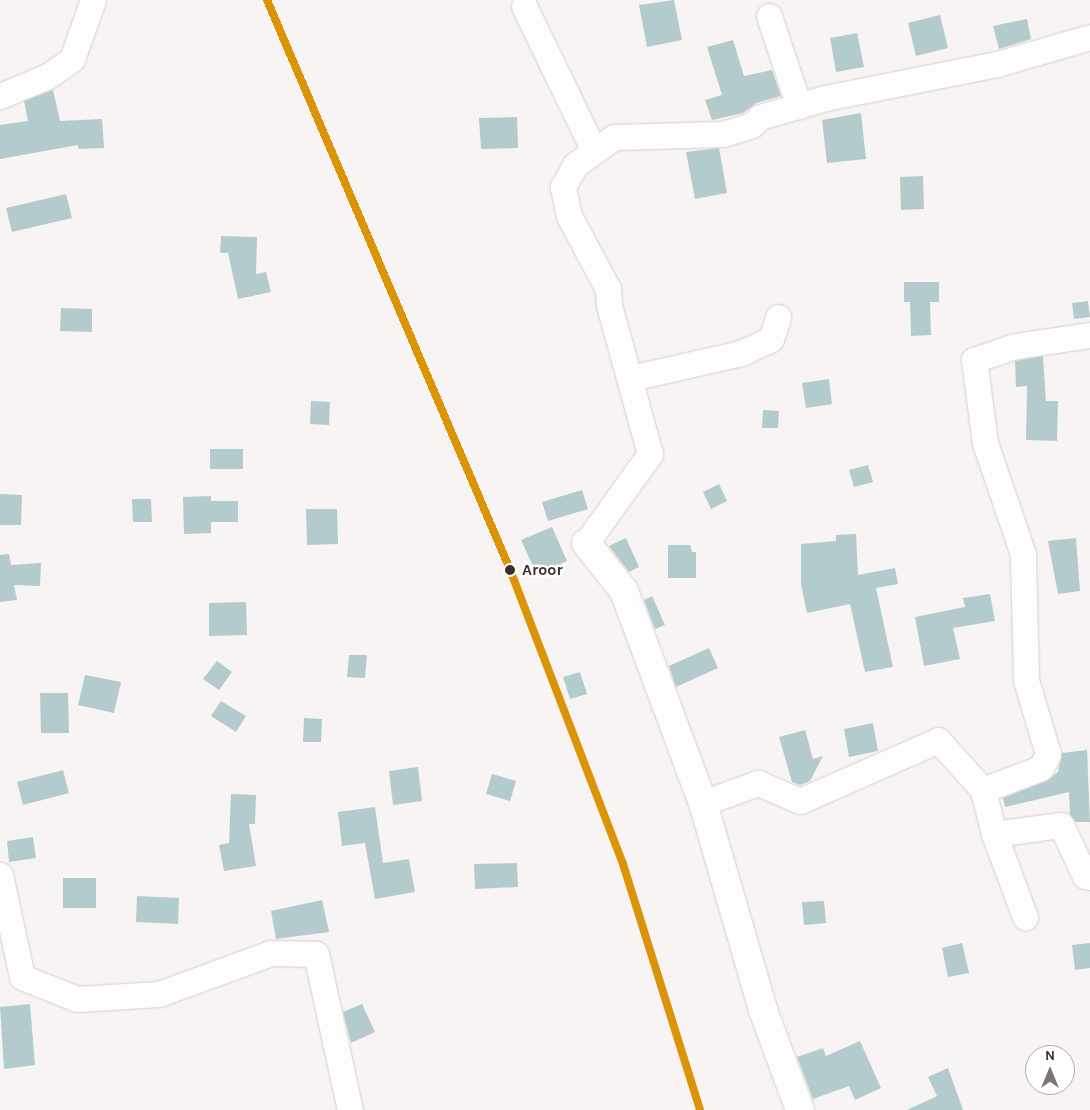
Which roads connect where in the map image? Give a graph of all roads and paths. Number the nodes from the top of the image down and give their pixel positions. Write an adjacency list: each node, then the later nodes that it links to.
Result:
1 (93, 0): 5 (street)
2 (524, 6): 7 (street)
3 (769, 16): 6 (street)
4 (1090, 37): 6 (street)
5 (0, 96)
6 (799, 106): 7 (street)
7 (594, 151): 10 (street)
8 (778, 317): 10 (street)
9 (1090, 335): 12 (street)
10 (631, 378): 11 (street)
11 (586, 544): 13 (street)
12 (983, 790): 13 (street); 14 (street)
13 (703, 803): 19 (street)
14 (994, 834): 16 (street); 17 (street)
15 (0, 876): 18 (street)
16 (1090, 877)
17 (1025, 917)
18 (350, 1110)
19 (800, 1110)

